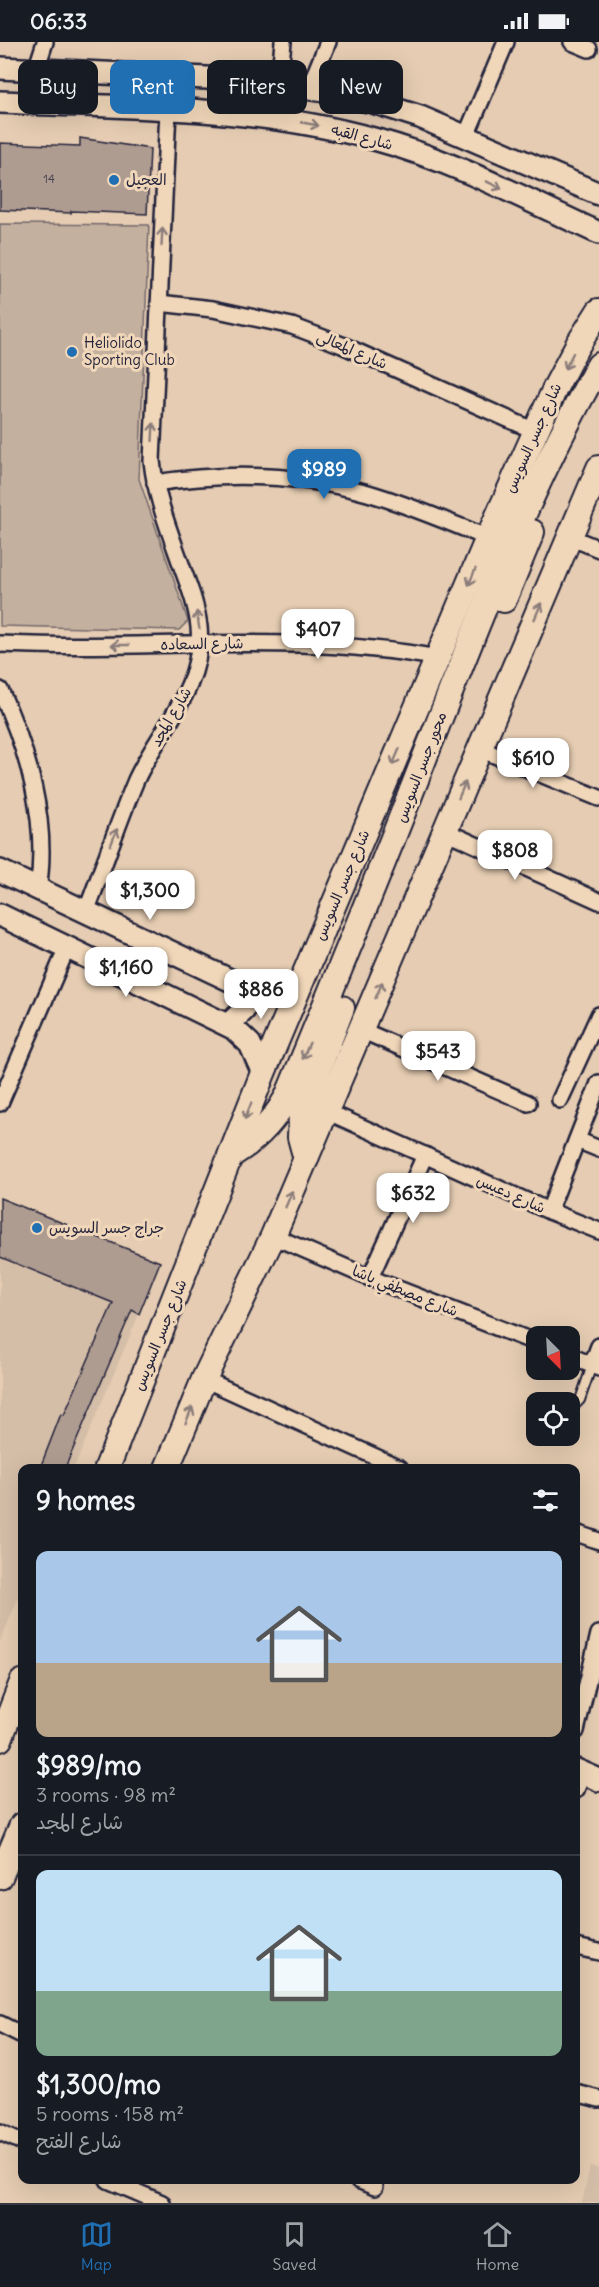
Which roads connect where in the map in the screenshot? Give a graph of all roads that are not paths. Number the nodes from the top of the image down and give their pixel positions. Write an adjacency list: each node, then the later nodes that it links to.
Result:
1 (45, 42): 7 (street)
2 (283, 42): 8 (street)
3 (327, 42): 13 (street)
4 (506, 42): 18 (street)
5 (572, 42): 6 (street)
6 (589, 49)
7 (39, 60)
8 (281, 60)
9 (0, 68): 10 (main road)
10 (18, 69)
11 (98, 73): 12 (main road)
12 (207, 79)
13 (309, 88): 18 (main road)
14 (0, 102): 15 (main road, شارع القبه)
15 (110, 107)
16 (195, 111): 20 (main road, شارع القبه, one-way to 20)
17 (168, 114): 21 (street, شارع المجد, one-way to 17)
18 (466, 136): 19 (main road)
19 (599, 194)
20 (599, 233)
21 (159, 303): 25 (street, شارع المعالى); 27 (street, شارع المجد, one-way to 21)
22 (598, 312): 25 (main road, شارع جسر السويس, one-way to 25)
23 (599, 365): 24 (main road, محور جسر السويس)
24 (591, 400): 58 (main road, محور جسر السويس, one-way to 58); 59 (main road, محور جسر السويس)
25 (536, 431): 29 (main road, شارع جسر السويس)
26 (599, 468): 28 (main road)
27 (155, 483): 29 (street); 32 (street, شارع المجد, one-way to 27)
28 (570, 537): 30 (street); 35 (main road, one-way to 28)
29 (488, 538): 33 (main road, شارع جسر السويس, one-way to 33)
30 (599, 549)
31 (0, 644): 32 (street, شارع السعاده, one-way to 31)
32 (199, 645): 33 (street, شارع السعاده); 41 (street, شارع المجد, one-way to 32)
33 (438, 658): 45 (main road, شارع جسر السويس, one-way to 45)
34 (0, 690): 39 (street)
35 (480, 749): 36 (street); 37 (main road, one-way to 35)
36 (599, 798)
37 (445, 831): 40 (street); 48 (main road, one-way to 37)
38 (0, 871): 39 (main road)
39 (38, 889): 41 (main road)
40 (599, 901)
41 (86, 912): 44 (main road)
42 (0, 915): 43 (main road)
43 (67, 948): 47 (main road); 52 (street)
44 (249, 989): 45 (main road); 47 (main road)
45 (296, 994): 49 (main road, شارع جسر السويس)
46 (599, 1015): 51 (street)
47 (228, 1025): 49 (main road)
48 (361, 1030): 53 (street); 54 (main road)
49 (263, 1072): 58 (main road, شارع جسر السويس, one-way to 58)
50 (599, 1083): 55 (street)
51 (560, 1100)
52 (0, 1103)
53 (528, 1103)
54 (326, 1111): 57 (street, شارع دعبس); 59 (main road)
55 (577, 1140): 56 (street); 60 (street)
56 (599, 1149)
57 (425, 1155): 60 (street, شارع دعبس); 63 (street)
58 (230, 1156): 70 (main road, شارع جسر السويس)
59 (306, 1159): 62 (main road, one-way to 59)
60 (549, 1211): 61 (street, شارع دعبس)
61 (599, 1231)
62 (273, 1236): 63 (street, شارع مصطفي باشا); 68 (main road)
63 (370, 1278): 64 (street, شارع مصطفي باشا)
64 (526, 1339)
65 (599, 1346): 67 (street)
66 (580, 1360): 67 (street)
67 (596, 1366): 69 (lane)
68 (204, 1379): 71 (main road, one-way to 68); 72 (street)
69 (580, 1400)
70 (109, 1464)
71 (169, 1464)
72 (390, 1464)
73 (580, 1534): 74 (street)
74 (599, 1541)
75 (599, 1634): 77 (street)
76 (18, 1692): 78 (main road)
77 (580, 1714)
78 (0, 1739)
79 (18, 1834): 80 (main road)
80 (0, 1877)
81 (580, 1948): 82 (street)
82 (599, 1952)
83 (0, 2024): 84 (street)
84 (18, 2033)
85 (580, 2095): 86 (street)
86 (599, 2099)
87 (0, 2132): 88 (street)
88 (18, 2140)
89 (117, 2184): 92 (street)
90 (368, 2184): 91 (street)
91 (375, 2187)
92 (162, 2203)

